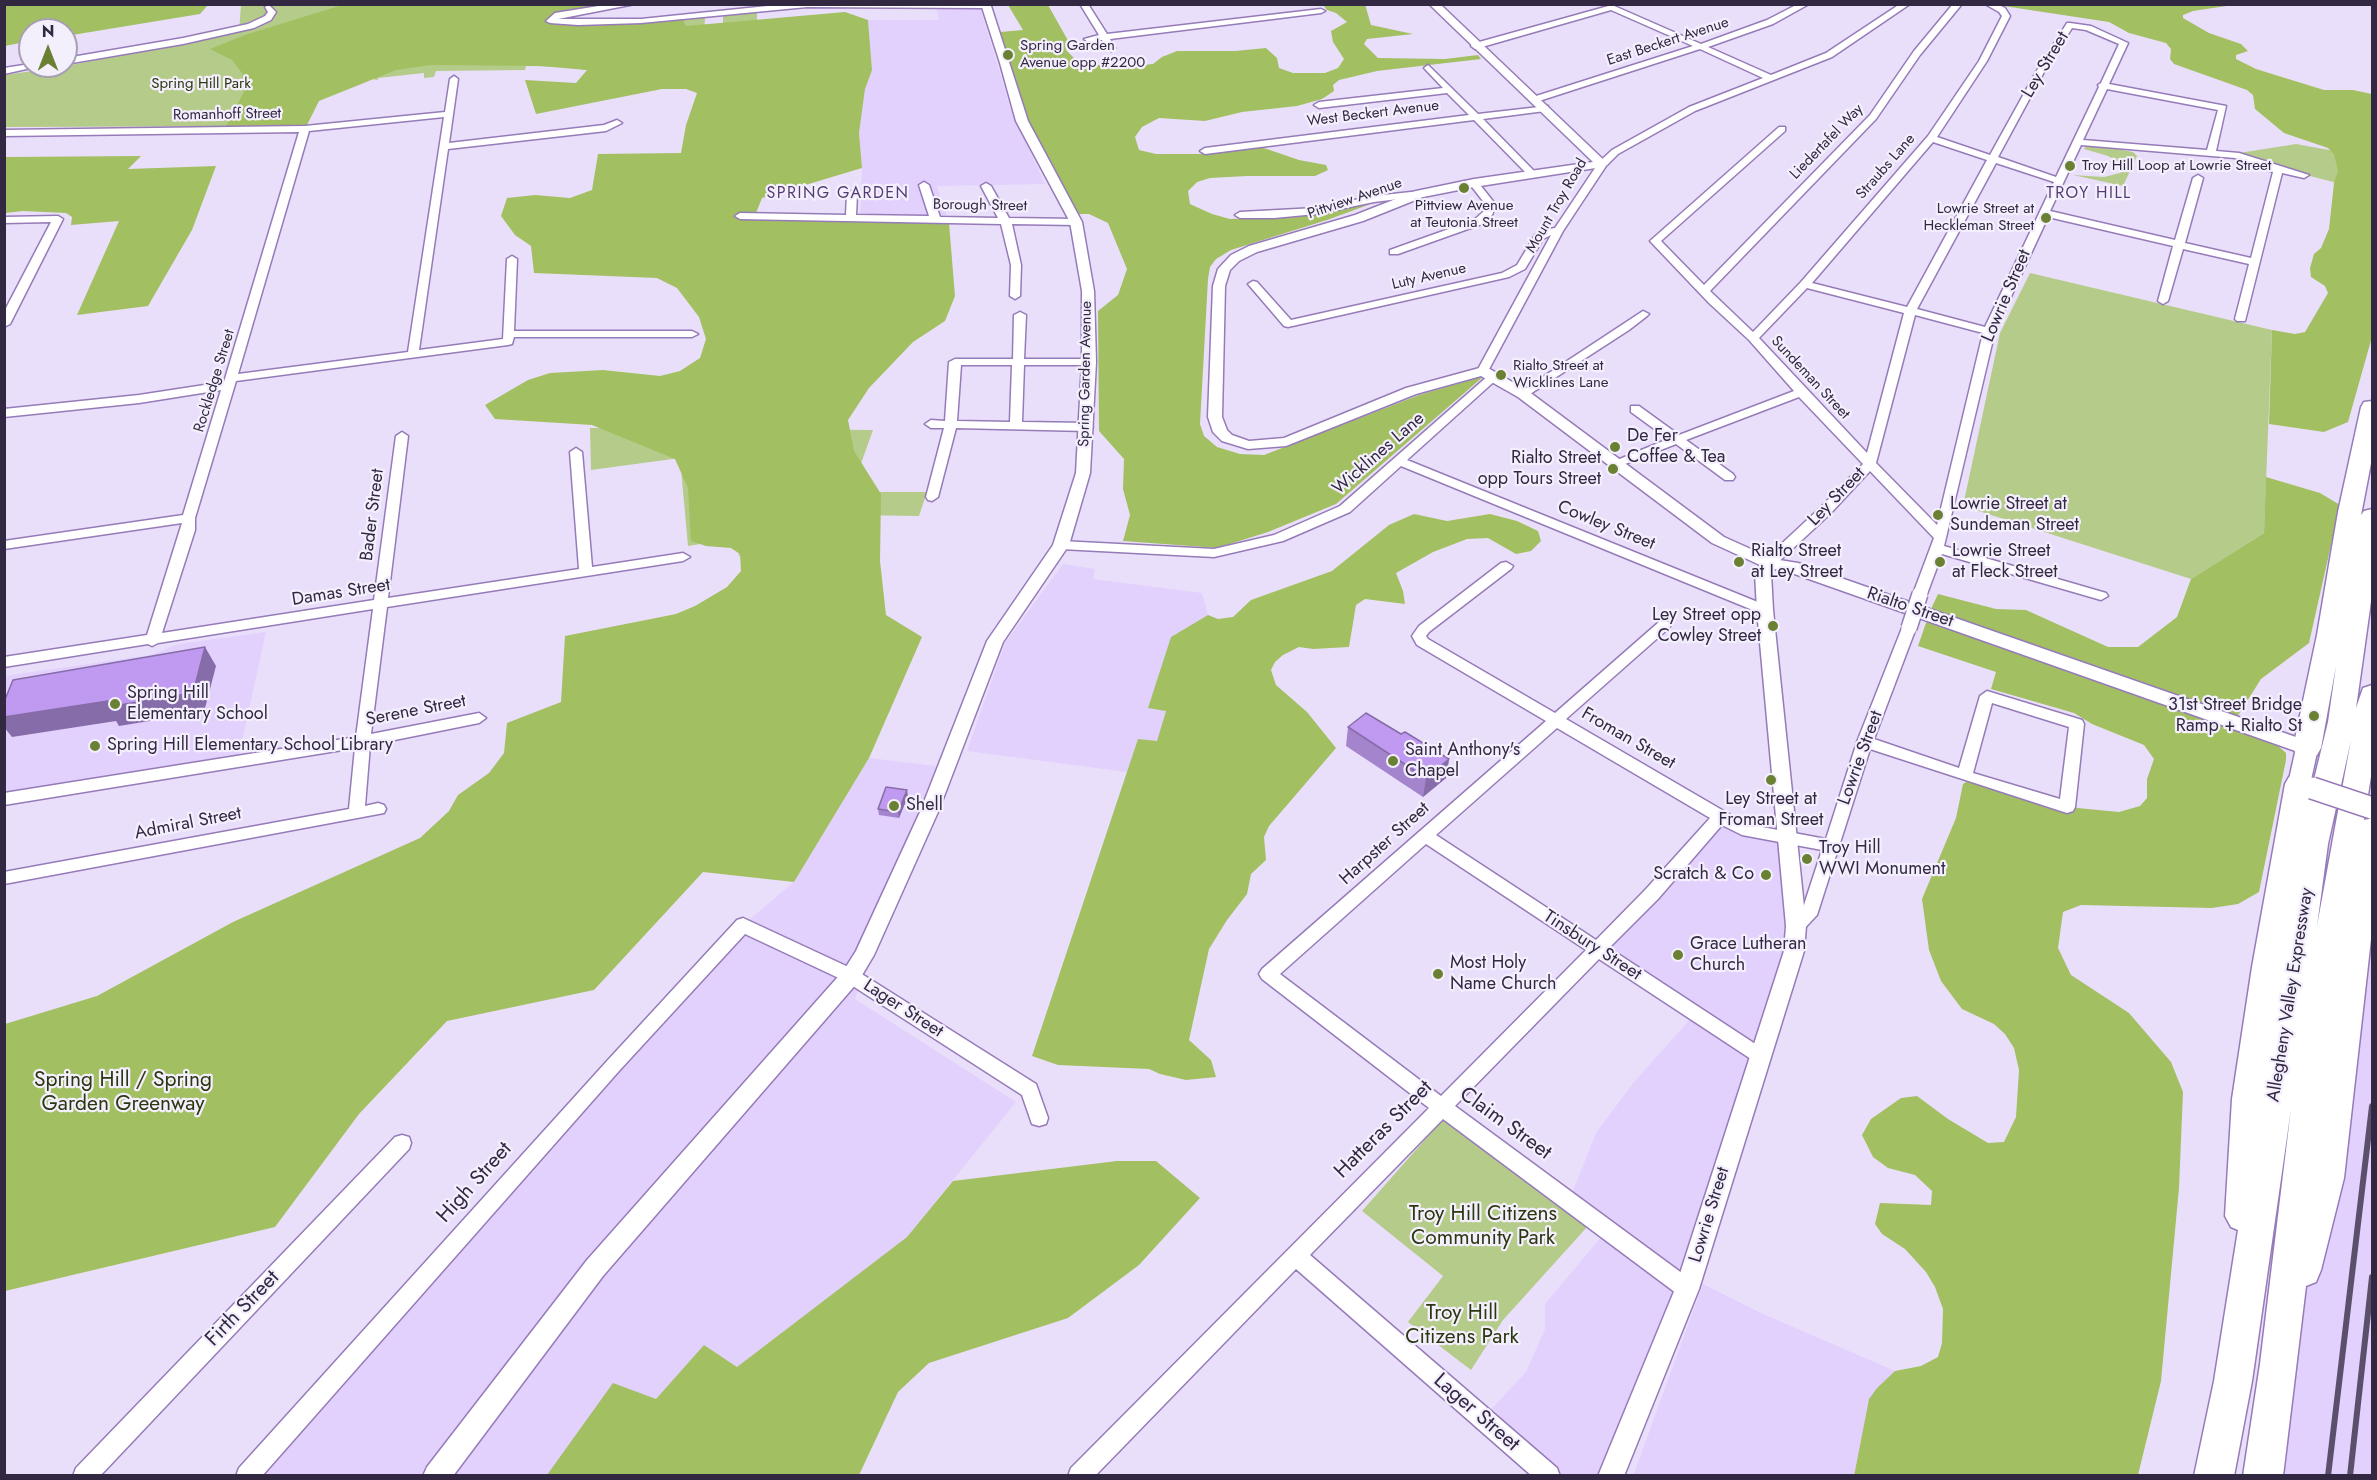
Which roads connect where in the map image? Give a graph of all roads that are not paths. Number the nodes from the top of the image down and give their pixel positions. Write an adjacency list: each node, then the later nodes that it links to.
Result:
1 (631, 4): 8 (street)
2 (1084, 4): 13 (street)
3 (1434, 4): 15 (street, Mount Troy Road)
4 (1805, 4): 16 (street, East Beckert Avenue)
5 (1906, 4): 21 (street, Pittview Avenue)
6 (1958, 4): 66 (street, Liedertafel Way)
7 (1989, 4): 33 (street, Straubs Lane)
8 (850, 5): 9 (street)
9 (984, 5): 58 (street, Spring Garden Avenue)
10 (269, 6): 18 (street)
11 (1318, 8): 13 (street)
12 (2070, 25): 22 (street, Lowrie Street); 39 (street, Ley Street)
13 (1104, 37): 14 (street); 17 (street)
14 (1088, 39)
15 (1475, 46): 16 (street); 24 (street, Mount Troy Road)
16 (1702, 46): 21 (street); 24 (street, East Beckert Avenue)
17 (1111, 48)
18 (78, 59)
19 (1428, 68): 23 (street)
20 (454, 78): 27 (street)
21 (1771, 78): 40 (street, Pittview Avenue)
22 (2103, 85): 34 (street, Lowrie Street); 38 (street)
23 (1449, 90): 25 (street); 28 (street)
24 (1536, 99): 26 (street, Mount Troy Road)
25 (1319, 105)
26 (1545, 108): 28 (street, West Beckert Avenue); 40 (street, Mount Troy Road)
27 (449, 114): 30 (street, Romanhoff Street); 35 (street)
28 (1474, 117): 37 (street, West Beckert Avenue); 42 (street)
29 (617, 123): 35 (street)
30 (305, 129): 32 (street, Romanhoff Street); 82 (street, Rockledge Street)
31 (1782, 129): 66 (street, Sundeman Street)
32 (4, 133)
33 (1931, 138): 39 (street); 65 (street, Straubs Lane)
34 (2078, 142): 36 (street); 45 (street, Lowrie Street)
35 (446, 146): 78 (street)
36 (2145, 148): 38 (street); 41 (street)
37 (1205, 151)
38 (2211, 153): 41 (street)
39 (1993, 159): 45 (street); 69 (street, Ley Street)
40 (1602, 164): 42 (street, Pittview Avenue); 59 (street, Mount Troy Road)
41 (2278, 169): 43 (street); 63 (street)
42 (1533, 175): 46 (street, Pittview Avenue)
43 (2304, 175)
44 (2198, 178): 60 (street)
45 (2059, 181): 51 (street, Lowrie Street)
46 (1474, 183): 50 (street, Pittview Avenue); 61 (street)
47 (924, 185): 56 (street)
48 (986, 186): 57 (street)
49 (852, 194): 54 (street)
50 (1420, 194): 52 (street); 81 (street, Pittview Avenue)
51 (2043, 213): 60 (street); 74 (street, Lowrie Street)
52 (1240, 215)
53 (740, 216): 54 (street, Borough Street)
54 (851, 219): 56 (street, Borough Street)
55 (4, 220): 73 (street)
56 (936, 221): 57 (street, Borough Street)
57 (1006, 222): 58 (street, Borough Street); 67 (street)
58 (1076, 222): 80 (street, Spring Garden Avenue)
59 (1558, 231): 64 (street, Luty Avenue); 81 (street, Mount Troy Road)
60 (2177, 244): 63 (street); 68 (street)
61 (1394, 252)
62 (512, 259): 76 (street)
63 (2254, 262): 72 (street)
64 (1253, 284)
65 (1805, 284): 69 (street); 77 (street, Straubs Lane)
66 (1705, 290): 77 (street, Sundeman Street)
67 (1015, 296)
68 (2163, 301)
69 (1910, 312): 74 (street); 97 (street, Ley Street)
70 (1643, 314): 84 (street)
71 (1020, 315): 79 (street)
72 (2241, 319)
73 (4, 324)
74 (1989, 331): 102 (street, Lowrie Street)
75 (692, 334): 76 (street)
76 (508, 338): 78 (street)
77 (1753, 338): 83 (street, Sundeman Street)
78 (413, 354): 82 (street)
79 (1017, 361): 80 (street); 89 (street); 90 (street)
80 (1089, 362): 91 (street, Spring Garden Avenue)
81 (1488, 374): 84 (street, Rialto Street); 95 (street, Wicklines Lane)
82 (230, 381): 87 (street); 101 (street, Rockledge Street)
83 (1801, 392): 93 (street); 97 (street, Sundeman Street)
84 (1523, 394): 96 (street, Rialto Street)
85 (2373, 407): 120 (highway)
86 (1635, 409): 93 (street)
87 (4, 413)
88 (931, 424): 89 (street)
89 (951, 424): 90 (street); 99 (street)
90 (1016, 425): 91 (street)
91 (1087, 427): 104 (street, Spring Garden Avenue)
92 (402, 436): 110 (street, Bader Street)
93 (1679, 441): 96 (street); 98 (street)
94 (576, 452): 108 (street)
95 (1400, 461): 104 (street, Wicklines Lane); 111 (street, Cowley Street)
96 (1616, 463): 106 (street, Rialto Street)
97 (1870, 464): 102 (street, Sundeman Street); 106 (street, Ley Street)
98 (1729, 477)
99 (932, 497)
100 (2373, 516): 145 (highway, Allegheny Valley Expressway)
101 (189, 518): 103 (street); 113 (street, Rockledge Street)
102 (1939, 542): 109 (street); 119 (street, Lowrie Street, bridge)
103 (4, 545)
104 (1061, 545): 137 (street, Spring Garden Avenue)
105 (683, 557): 108 (street, Damas Street)
106 (1769, 564): 111 (street); 120 (street, Rialto Street)
107 (1506, 566): 117 (street, Froman Street)
108 (586, 572): 110 (street, Damas Street)
109 (2101, 596)
110 (380, 606): 113 (street, Damas Street); 118 (street, Bader Street)
111 (1765, 610): 130 (street)
112 (1664, 625): 117 (street, Harpster Street)
113 (152, 641): 114 (street, Damas Street)
114 (4, 662)
115 (2373, 694): 144 (highway, Allegheny Valley Expressway)
116 (479, 718): 118 (street, Serene Street)
117 (1555, 719): 127 (street, Froman Street); 129 (street, Harpster Street)
118 (363, 741): 123 (street, Serene Street); 126 (street, Bader Street)
119 (1865, 742): 121 (street); 131 (street, Lowrie Street)
120 (2307, 748): 122 (main road)
121 (1965, 776): 121 (street)
122 (2306, 786): 124 (main road, bridge); 145 (highway)
123 (4, 799)
124 (2373, 808)
125 (378, 809): 126 (street, Admiral Street)
126 (356, 813): 132 (street, Admiral Street)
127 (1721, 816): 130 (street, Froman Street); 135 (street, Hatteras Street)
128 (2373, 828): 144 (highway)
129 (1424, 835): 135 (street, Tinsbury Street); 136 (street, Harpster Street)
130 (1786, 838): 131 (street, Froman Street); 134 (street)
131 (1830, 846): 134 (street, Lowrie Street)
132 (4, 879)
133 (743, 925): 137 (street, Lager Street); 148 (street, High Street)
134 (1796, 926): 138 (street, Lowrie Street)
135 (1597, 950): 138 (street, Tinsbury Street); 139 (street, Hatteras Street)
136 (1268, 974): 139 (street, Claim Street)
137 (851, 975): 140 (street, Lager Street); 149 (street, Spring Garden Avenue)
138 (1760, 1056): 143 (street, Lowrie Street)
139 (1440, 1106): 142 (street, Hatteras Street); 143 (street, Claim Street)
140 (1039, 1118)
141 (402, 1143): 147 (street, Firth Street)
142 (1295, 1255): 146 (street, Hatteras Street); 150 (street, Lager Street)
143 (1687, 1289): 151 (street, Lowrie Street)
144 (2279, 1364): 153 (highway, Allegheny Valley Expressway)
145 (2233, 1381): 152 (highway, Allegheny Valley Expressway)
146 (1088, 1472)
147 (84, 1476)
148 (247, 1476)
149 (436, 1476)
150 (1549, 1476)
151 (1611, 1476)
152 (2214, 1476)
153 (2263, 1476)

